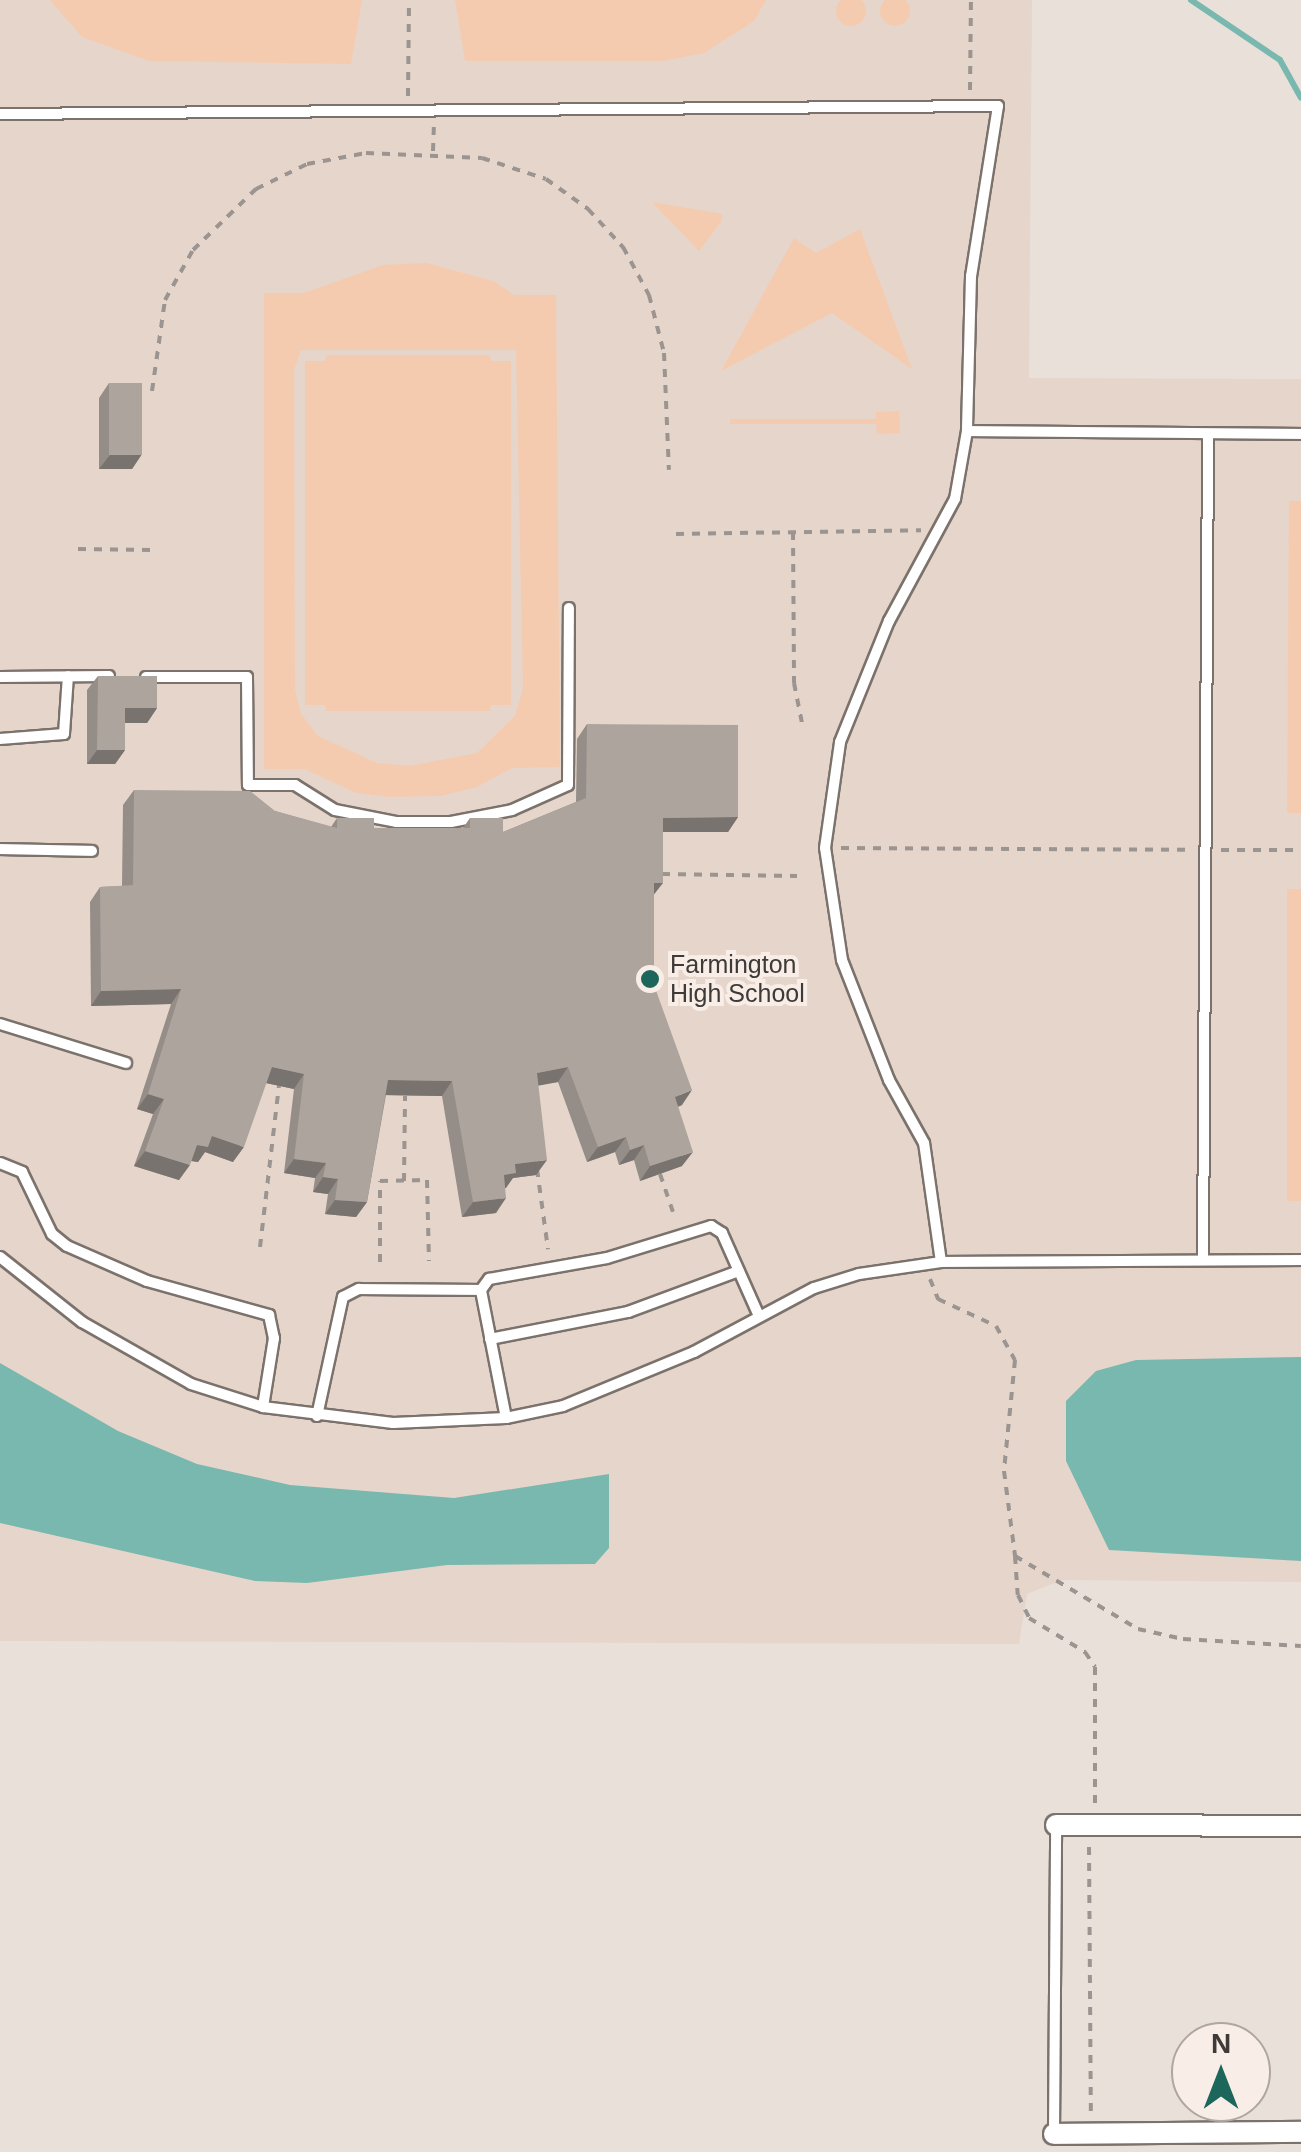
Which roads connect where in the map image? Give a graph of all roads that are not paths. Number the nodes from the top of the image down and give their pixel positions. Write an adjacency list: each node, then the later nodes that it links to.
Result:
1 (0, 114): 2 (lane)
2 (967, 432): 3 (lane); 17 (lane)
3 (1208, 434): 4 (lane); 15 (lane)
4 (1301, 434)
5 (569, 608): 6 (lane)
6 (68, 676): 7 (lane); 8 (lane)
7 (0, 677)
8 (0, 739)
9 (0, 849): 10 (lane)
10 (92, 851)
11 (0, 1024): 12 (lane)
12 (126, 1063)
13 (0, 1163): 22 (lane)
14 (0, 1257): 22 (lane)
15 (1204, 1260): 16 (lane); 17 (lane)
16 (1301, 1260)
17 (941, 1262): 20 (lane)
18 (739, 1271): 19 (lane); 20 (lane); 21 (lane)
19 (480, 1290): 21 (lane); 23 (lane)
20 (758, 1314): 24 (lane)
21 (490, 1339): 24 (lane)
22 (264, 1407): 23 (lane)
23 (316, 1416): 24 (lane)
24 (506, 1418)
25 (1056, 1825): 26 (street); 28 (lane)
26 (1301, 1826)
27 (1301, 2132): 28 (street)
28 (1054, 2134)

